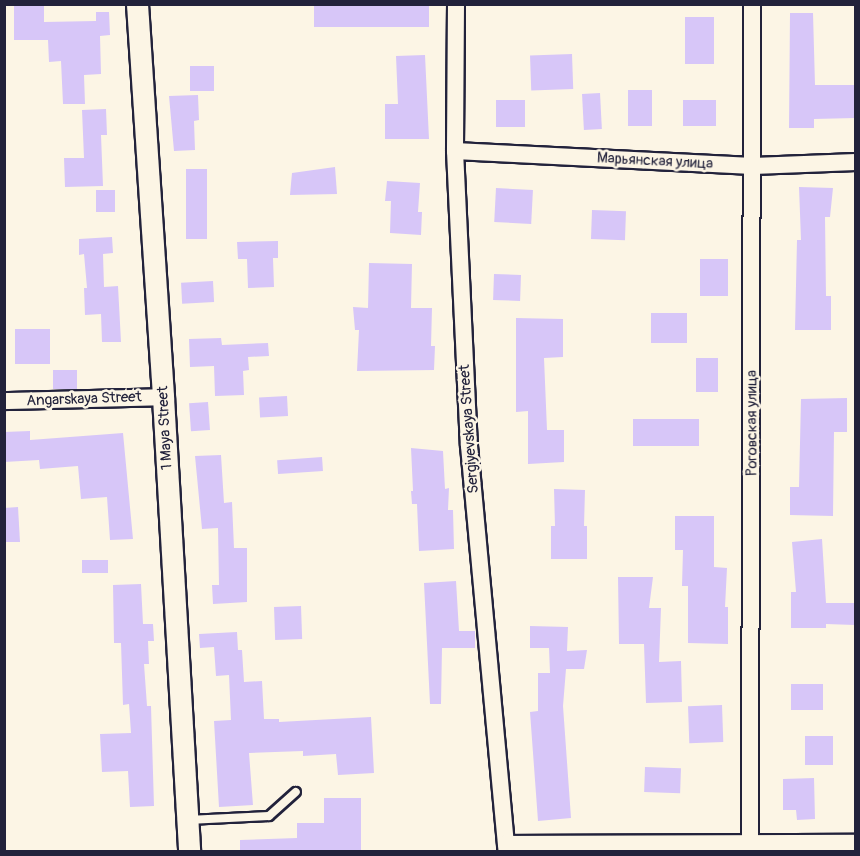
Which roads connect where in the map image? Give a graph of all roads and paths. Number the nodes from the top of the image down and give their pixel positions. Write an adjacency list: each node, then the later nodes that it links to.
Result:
1 (137, 4): 7 (street, 1 Maya Street)
2 (456, 4): 4 (street, Sergiyevskaya Street)
3 (752, 4): 6 (street, Роговская улица)
4 (456, 151): 6 (street, Марьянская улица); 13 (street, Sergiyevskaya Street)
5 (855, 162): 6 (street, Марьянская улица)
6 (753, 166): 11 (street, Роговская улица)
7 (163, 397): 8 (street, Angarskaya Street); 10 (street, 1 Maya Street)
8 (4, 401)
9 (296, 792): 10 (lane)
10 (187, 820): 14 (street, 1 Maya Street)
11 (750, 842): 12 (street); 13 (street)
12 (855, 843)
13 (507, 848)
14 (189, 852)

